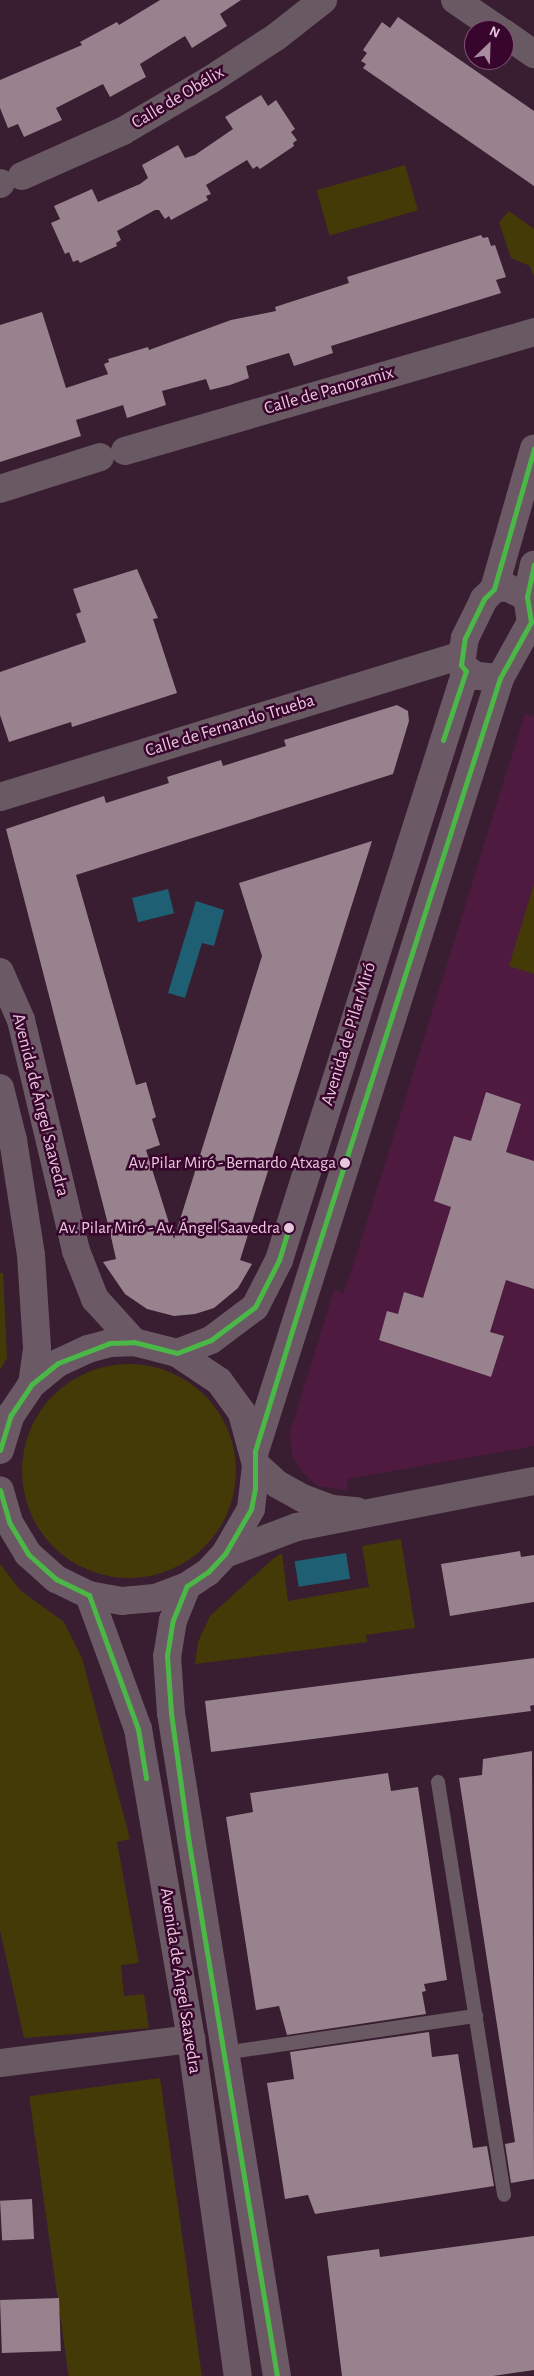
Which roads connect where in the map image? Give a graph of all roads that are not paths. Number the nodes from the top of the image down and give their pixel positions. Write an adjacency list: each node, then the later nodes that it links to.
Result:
1 (323, 0): 6 (street, Calle de Obélix)
2 (455, 0): 3 (street)
3 (484, 20)
4 (514, 40): 5 (street)
5 (534, 54)
6 (8, 181)
7 (534, 332): 9 (street, Calle de Panoramix)
8 (534, 449): 11 (street)
9 (0, 489)
10 (534, 565): 12 (street)
11 (494, 589): 12 (street); 13 (street, Avenida de Pilar Miró)
12 (531, 614): 14 (street, Avenida de Pilar Miró)
13 (463, 663): 14 (street); 15 (street, Calle de Fernando Trueba); 19 (street, Avenida de Pilar Miró)
14 (500, 678): 22 (street, Avenida de Pilar Miró)
15 (0, 797)
16 (0, 972): 18 (street, Avenida de Ángel Saavedra)
17 (0, 1088): 20 (street, Avenida de Ángel Saavedra)
18 (134, 1342): 19 (street); 20 (street)
19 (178, 1353): 22 (street)
20 (32, 1384): 21 (street)
21 (0, 1450)
22 (255, 1458): 25 (street); 26 (street)
23 (534, 1481): 25 (street)
24 (0, 1490): 28 (street)
25 (370, 1512): 26 (street)
26 (226, 1554): 27 (street)
27 (187, 1586): 28 (street); 32 (street, Avenida de Ángel Saavedra)
28 (89, 1595): 31 (street, Avenida de Ángel Saavedra)
29 (438, 1782): 30 (lane)
30 (476, 2016): 32 (lane); 34 (lane)
31 (191, 2039): 33 (street); 35 (street, Avenida de Ángel Saavedra)
32 (224, 2052): 36 (street, Avenida de Ángel Saavedra)
33 (0, 2063)
34 (504, 2194)
35 (238, 2376)
36 (277, 2376)

